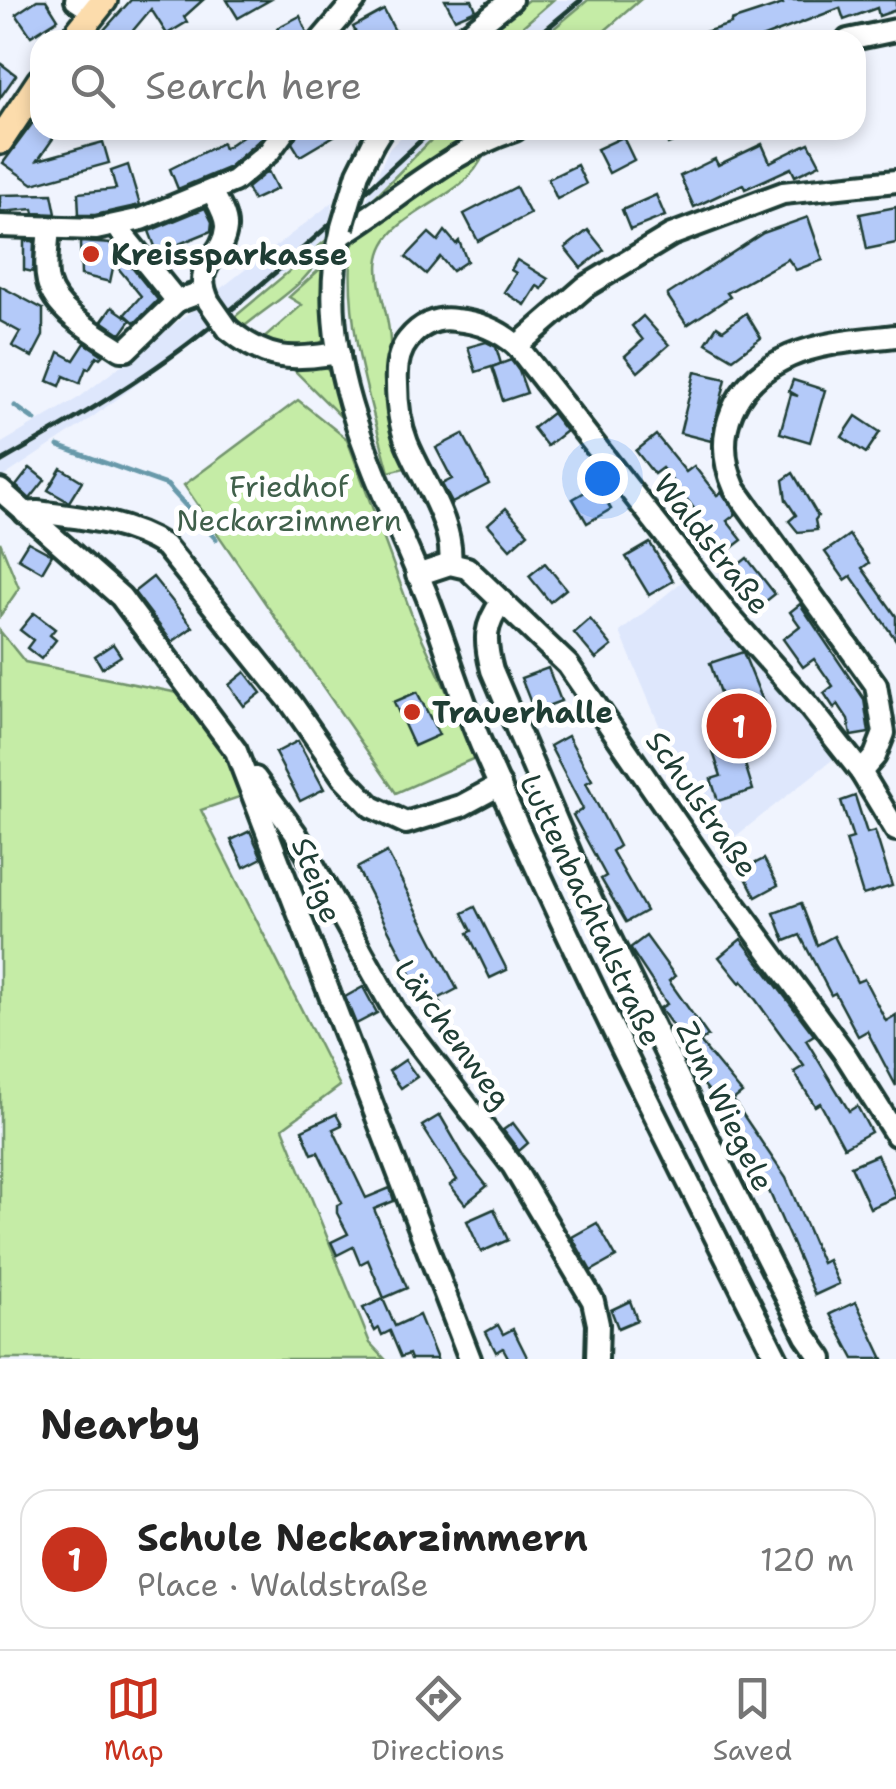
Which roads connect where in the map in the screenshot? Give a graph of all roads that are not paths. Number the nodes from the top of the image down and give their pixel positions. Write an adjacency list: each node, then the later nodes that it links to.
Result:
1 (511, 0): 6 (street)
2 (352, 1): 5 (street)
3 (91, 4): 4 (main road)
4 (77, 30)
5 (329, 30)
6 (473, 30)
7 (896, 30): 8 (street)
8 (866, 36)
9 (30, 96): 13 (main road)
10 (278, 140): 15 (street)
11 (375, 140): 19 (street, Luttenbachtalstraße, bridge)
12 (485, 140): 19 (street)
13 (0, 141)
14 (896, 180): 23 (street)
15 (212, 190): 17 (street); 20 (street)
16 (0, 226): 18 (street)
17 (116, 226): 18 (street); 21 (street)
18 (49, 227): 21 (street)
19 (341, 231): 24 (street, Luttenbachtalstraße)
20 (206, 296): 21 (street); 24 (street, bridge)
21 (177, 300)
22 (896, 336): 31 (street)
23 (517, 346): 27 (street, Waldstraße); 31 (street, Waldstraße)
24 (339, 353): 28 (street, Luttenbachtalstraße)
25 (0, 490): 26 (street, Steige)
26 (25, 513): 30 (street, Steige); 32 (street)
27 (450, 564): 28 (street); 29 (street, Schulstraße)
28 (417, 574): 32 (street, Luttenbachtalstraße)
29 (502, 601): 34 (street, Schulstraße); 38 (street, Zum Wiegele)
30 (236, 752): 35 (street, Steige); 36 (street, Lärchenweg)
31 (861, 772): 33 (street, Waldstraße)
32 (500, 785): 37 (street, Luttenbachtalstraße)
33 (896, 830)
34 (896, 1135)
35 (470, 1359)
36 (596, 1359)
37 (777, 1359)
38 (822, 1359)

